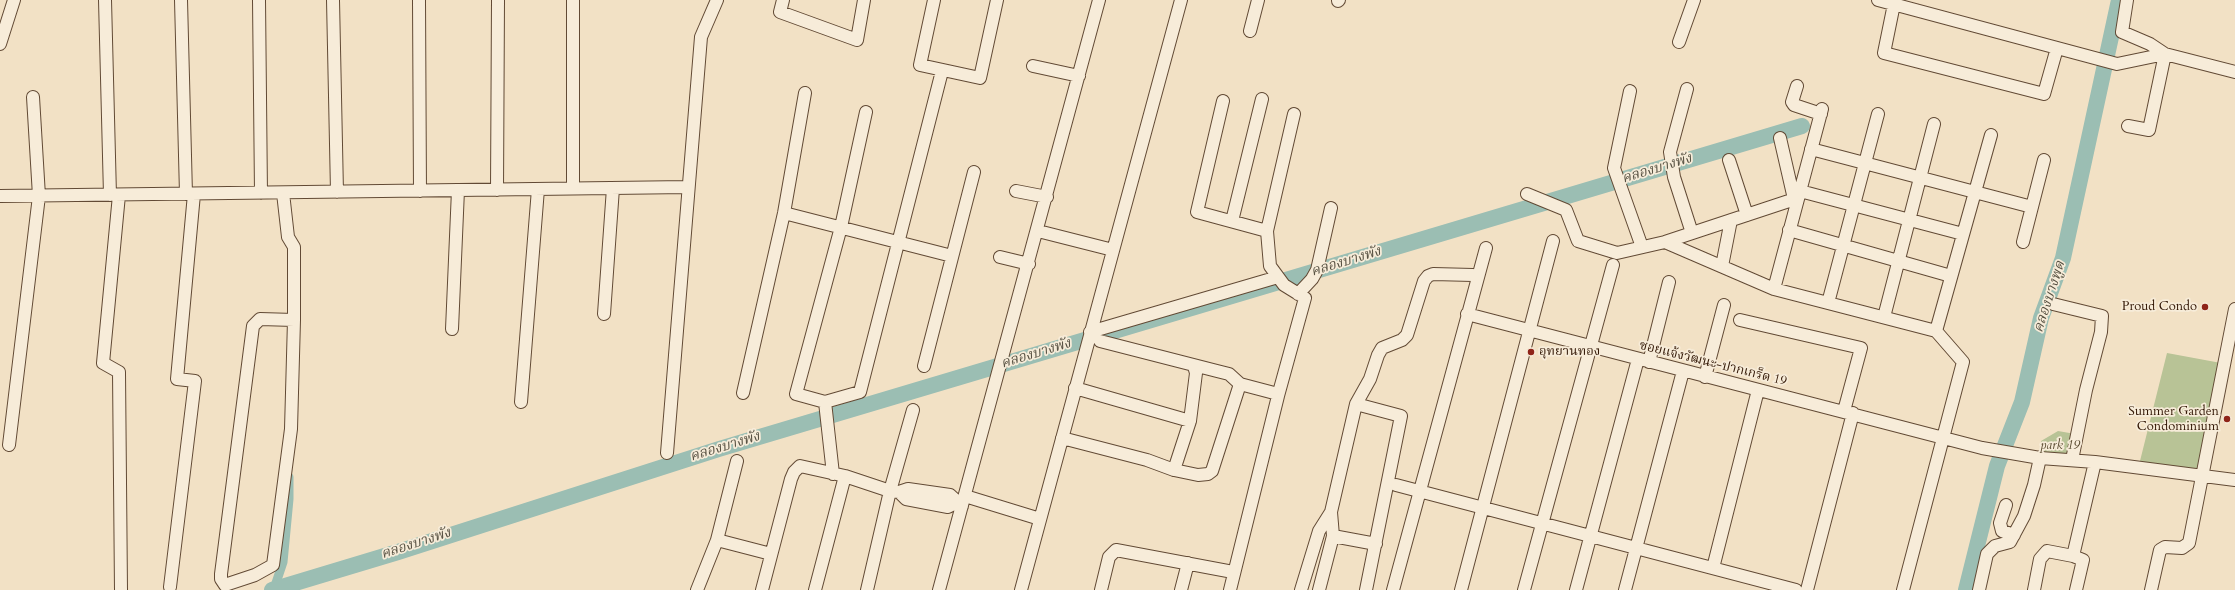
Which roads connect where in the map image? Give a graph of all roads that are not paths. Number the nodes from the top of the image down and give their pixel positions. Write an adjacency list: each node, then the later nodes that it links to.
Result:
1 (14, 0): 23 (street)
2 (105, 0): 64 (street)
3 (181, 0): 62 (street)
4 (259, 0): 60 (street)
5 (333, 0): 58 (street)
6 (419, 0): 54 (street)
7 (498, 0): 56 (street)
8 (572, 0): 51 (street)
9 (717, 0): 50 (street)
10 (783, 0): 11 (street)
11 (864, 0)
12 (934, 0): 27 (street)
13 (997, 0): 27 (street)
14 (1100, 0): 29 (street)
15 (1181, 0): 90 (street)
16 (1258, 0): 21 (street)
17 (1694, 0): 22 (street)
18 (1878, 0): 20 (street)
19 (2127, 0): 25 (street)
20 (1894, 4): 24 (street); 24 (street)
21 (1250, 31)
22 (1679, 42)
23 (0, 44)
24 (2057, 48): 25 (street)
25 (2166, 54): 28 (street); 41 (street)
26 (1033, 66): 29 (street)
27 (942, 71): 86 (street)
28 (2235, 72)
29 (1079, 76): 68 (street)
30 (1797, 86): 44 (street)
31 (1687, 89): 81 (street)
32 (1630, 91): 88 (street)
33 (805, 93): 72 (street)
34 (33, 97): 66 (street)
35 (1262, 99): 76 (street)
36 (1223, 102): 76 (street)
37 (866, 112): 77 (street)
38 (1294, 114): 80 (street)
39 (1878, 114): 47 (street)
40 (1934, 124): 49 (street)
41 (2128, 126)
42 (1990, 135): 59 (street)
43 (1780, 138): 67 (street)
44 (1811, 149): 47 (street); 67 (street)
45 (1730, 160): 73 (street)
46 (2044, 160): 70 (street)
47 (1865, 163): 49 (street); 69 (street)
48 (974, 172): 91 (street)
49 (1920, 178): 59 (street); 74 (street)
50 (687, 187): 52 (street); 138 (street)
51 (573, 188): 52 (street); 53 (street)
52 (613, 188): 107 (street)
53 (538, 189): 56 (street); 129 (street)
54 (420, 190): 55 (street); 58 (street)
55 (458, 190): 56 (street); 112 (street)
56 (497, 190)
57 (1016, 191): 68 (street)
58 (336, 192): 61 (street)
59 (1975, 192): 70 (street); 82 (street)
60 (261, 193): 61 (street); 62 (street)
61 (283, 193): 110 (street)
62 (190, 194): 64 (street); 167 (street)
63 (1527, 194): 88 (street)
64 (115, 195): 66 (street); 168 (street)
65 (0, 196): 66 (street)
66 (39, 196): 137 (street)
67 (1797, 196): 69 (street); 73 (street); 79 (street)
68 (1047, 197): 78 (street)
69 (1854, 205): 74 (street); 87 (street)
70 (2032, 207): 85 (street)
71 (1330, 208): 102 (street)
72 (784, 213): 77 (street); 127 (street)
73 (1748, 214): 75 (street)
74 (1909, 219): 82 (street); 93 (street)
75 (1731, 220): 81 (street); 96 (street)
76 (1232, 221): 80 (street)
77 (841, 227): 86 (street); 130 (street)
78 (1038, 230): 90 (street); 94 (street)
79 (1789, 230): 87 (street); 101 (street)
80 (1267, 231): 99 (street)
81 (1692, 233): 84 (street)
82 (1963, 234): 98 (street)
83 (1553, 241): 113 (street)
84 (1666, 242): 88 (street); 96 (street)
85 (2023, 242)
86 (899, 243): 91 (street); 130 (street)
87 (1843, 246): 93 (street); 103 (street)
88 (1642, 247)
89 (1486, 248): 108 (street)
90 (1113, 250): 115 (street)
91 (952, 256): 120 (street)
92 (1000, 257): 94 (street)
93 (1898, 261): 98 (street); 109 (street)
94 (1029, 264): 150 (street)
95 (1613, 264): 117 (street)
96 (1722, 266): 101 (street)
97 (1474, 275): 131 (street)
98 (1951, 276): 114 (street)
99 (1278, 277): 102 (street); 115 (street)
100 (1669, 282): 119 (street)
101 (1774, 289): 103 (street)
102 (1298, 294): 128 (street)
103 (1828, 303): 109 (street)
104 (2053, 304): 140 (street)
105 (1724, 305): 123 (street)
106 (2235, 309): 118 (street)
107 (604, 314)
108 (1467, 314): 113 (street, ซอยแจ้งวัฒนะ-ปากเกร็ด 19); 149 (street)
109 (1884, 317): 114 (street)
110 (294, 320): 110 (street)
111 (1740, 320): 133 (street)
112 (452, 329)
113 (1530, 331): 117 (street, ซอยแจ้งวัฒนะ-ปากเกร็ด 19); 152 (street)
114 (1936, 331): 135 (street)
115 (1090, 332): 125 (street)
116 (1100, 341): 121 (street)
117 (1591, 347): 119 (street, ซอยแจ้งวัฒนะ-ปากเกร็ด 19); 155 (street)
118 (2230, 358): 145 (street)
119 (1644, 361): 122 (street, ซอยแจ้งวัฒนะ-ปากเกร็ด 19); 158 (street)
120 (924, 366)
121 (1194, 366): 124 (street); 134 (street)
122 (1683, 371): 123 (street, ซอยแจ้งวัฒนะ-ปากเกร็ด 19); 161 (street)
123 (1705, 377): 126 (street, ซอยแจ้งวัฒนะ-ปากเกร็ด 19)
124 (1240, 384): 128 (street); 143 (street)
125 (1075, 388): 134 (street); 136 (street)
126 (1758, 390): 133 (street, ซอยแจ้งวัฒนะ-ปากเกร็ด 19); 165 (street)
127 (742, 394)
128 (1278, 394): 166 (street)
129 (521, 402)
130 (825, 402): 144 (street)
131 (1356, 404): 153 (street); 160 (street)
132 (912, 410): 148 (street)
133 (1848, 412): 135 (street, ซอยแจ้งวัฒนะ-ปากเกร็ด 19); 187 (street)
134 (1190, 421): 143 (street)
135 (1944, 437): 139 (street, ซอยแจ้งวัฒนะ-ปากเกร็ด 19); 188 (street)
136 (1062, 438): 143 (street); 154 (street)
137 (8, 445)
138 (667, 453)
139 (2040, 458): 140 (street, ซอยแจ้งวัฒนะ-ปากเกร็ด 19); 156 (street)
140 (2072, 460): 142 (street, ซอยแจ้งวัฒนะ-ปากเกร็ด 19)
141 (737, 461): 159 (street)
142 (2095, 462): 145 (street, ซอยแจ้งวัฒนะ-ปากเกร็ด 19); 163 (street)
143 (1174, 470)
144 (839, 475): 148 (street); 162 (street); 171 (street)
145 (2201, 475): 146 (street, ซอยแจ้งวัฒนะ-ปากเกร็ด 19); 192 (street)
146 (2235, 480)
147 (1396, 486): 149 (street)
148 (895, 492): 150 (street); 172 (street)
149 (1420, 492): 152 (street); 181 (street)
150 (961, 502): 154 (street); 173 (street)
151 (2006, 505): 156 (street)
152 (1482, 509): 155 (street); 182 (street)
153 (1331, 512): 157 (street); 178 (street)
154 (1040, 519): 174 (street)
155 (1543, 524): 158 (street); 183 (street)
156 (2014, 535): 189 (street)
157 (1333, 536): 160 (street); 179 (street)
158 (1590, 537): 161 (street); 184 (street)
159 (717, 540): 162 (street); 169 (street)
160 (1376, 544): 180 (street)
161 (1636, 549): 165 (street); 185 (street)
162 (771, 554): 170 (street)
163 (2073, 556): 190 (street); 191 (street)
164 (1188, 563): 166 (street); 175 (street); 176 (street)
165 (1713, 568): 186 (street)
166 (1234, 572): 177 (street)
167 (170, 587)
168 (121, 590)
169 (697, 590)
170 (762, 590)
171 (815, 590)
172 (867, 590)
173 (939, 590)
174 (1021, 590)
175 (1100, 590)
176 (1181, 590)
177 (1230, 590)
178 (1301, 590)
179 (1319, 590)
180 (1366, 590)
181 (1393, 590)
182 (1460, 590)
183 (1524, 590)
184 (1576, 590)
185 (1624, 590)
186 (1796, 590)
187 (1807, 590)
188 (1904, 590)
189 (1979, 590)
190 (2034, 590)
191 (2076, 590)
192 (2151, 590)

